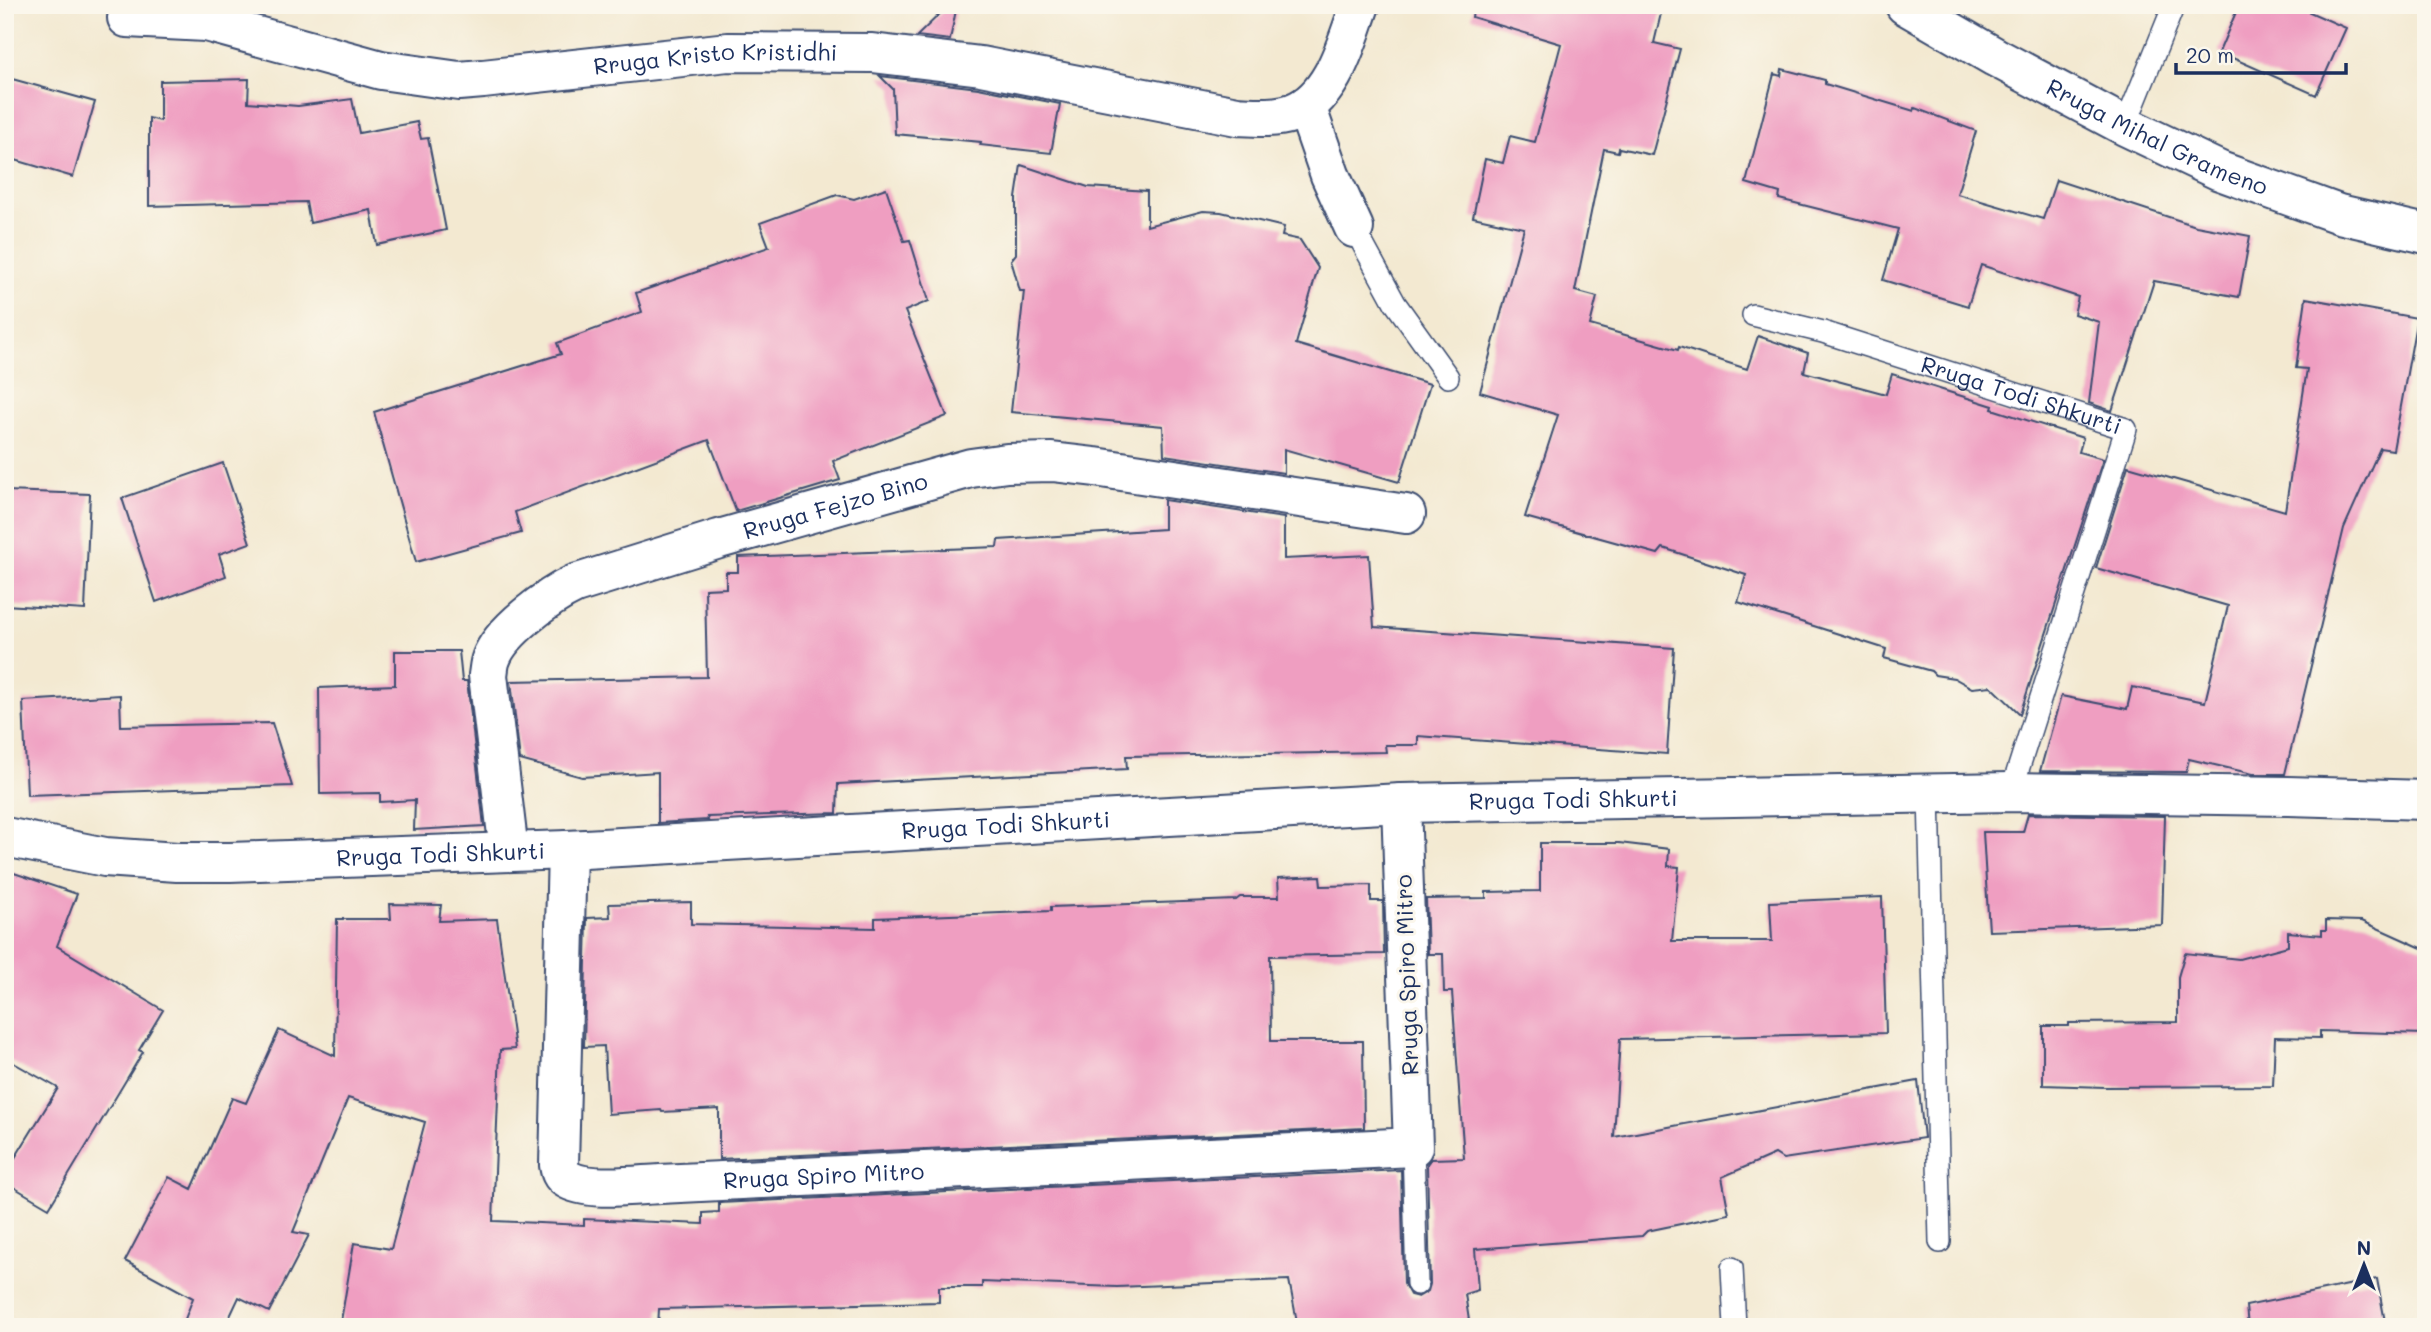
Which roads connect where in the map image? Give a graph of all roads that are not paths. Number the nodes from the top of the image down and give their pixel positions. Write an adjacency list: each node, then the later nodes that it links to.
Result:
1 (1360, 5): 5 (street)
2 (1905, 5): 6 (street, Rruga Mihal Grameno)
3 (2174, 5): 6 (lane)
4 (127, 18): 5 (street, Rruga Kristo Kristidhi)
5 (1306, 106): 7 (street)
6 (2125, 126): 8 (street, Rruga Mihal Grameno)
7 (1354, 228): 10 (lane)
8 (2426, 234)
9 (1753, 315): 12 (lane, Rruga Todi Shkurti)
10 (1448, 377)
11 (1406, 514): 18 (street, Rruga Fejzo Bino)
12 (2011, 792): 13 (street, Rruga Todi Shkurti); 14 (street, Rruga Todi Shkurti)
13 (1929, 794): 15 (street, Rruga Todi Shkurti); 20 (lane)
14 (2426, 800)
15 (1401, 803): 17 (street, Rruga Todi Shkurti); 19 (street, Rruga Spiro Mitro)
16 (5, 837): 18 (street, Rruga Todi Shkurti)
17 (566, 850): 18 (street, Rruga Todi Shkurti); 19 (street, Rruga Spiro Mitro)
18 (509, 852)
19 (1413, 1147): 22 (lane, Rruga Spiro Mitro)
20 (1940, 1242)
21 (1732, 1268): 23 (lane)
22 (1417, 1284)
23 (1735, 1327)

